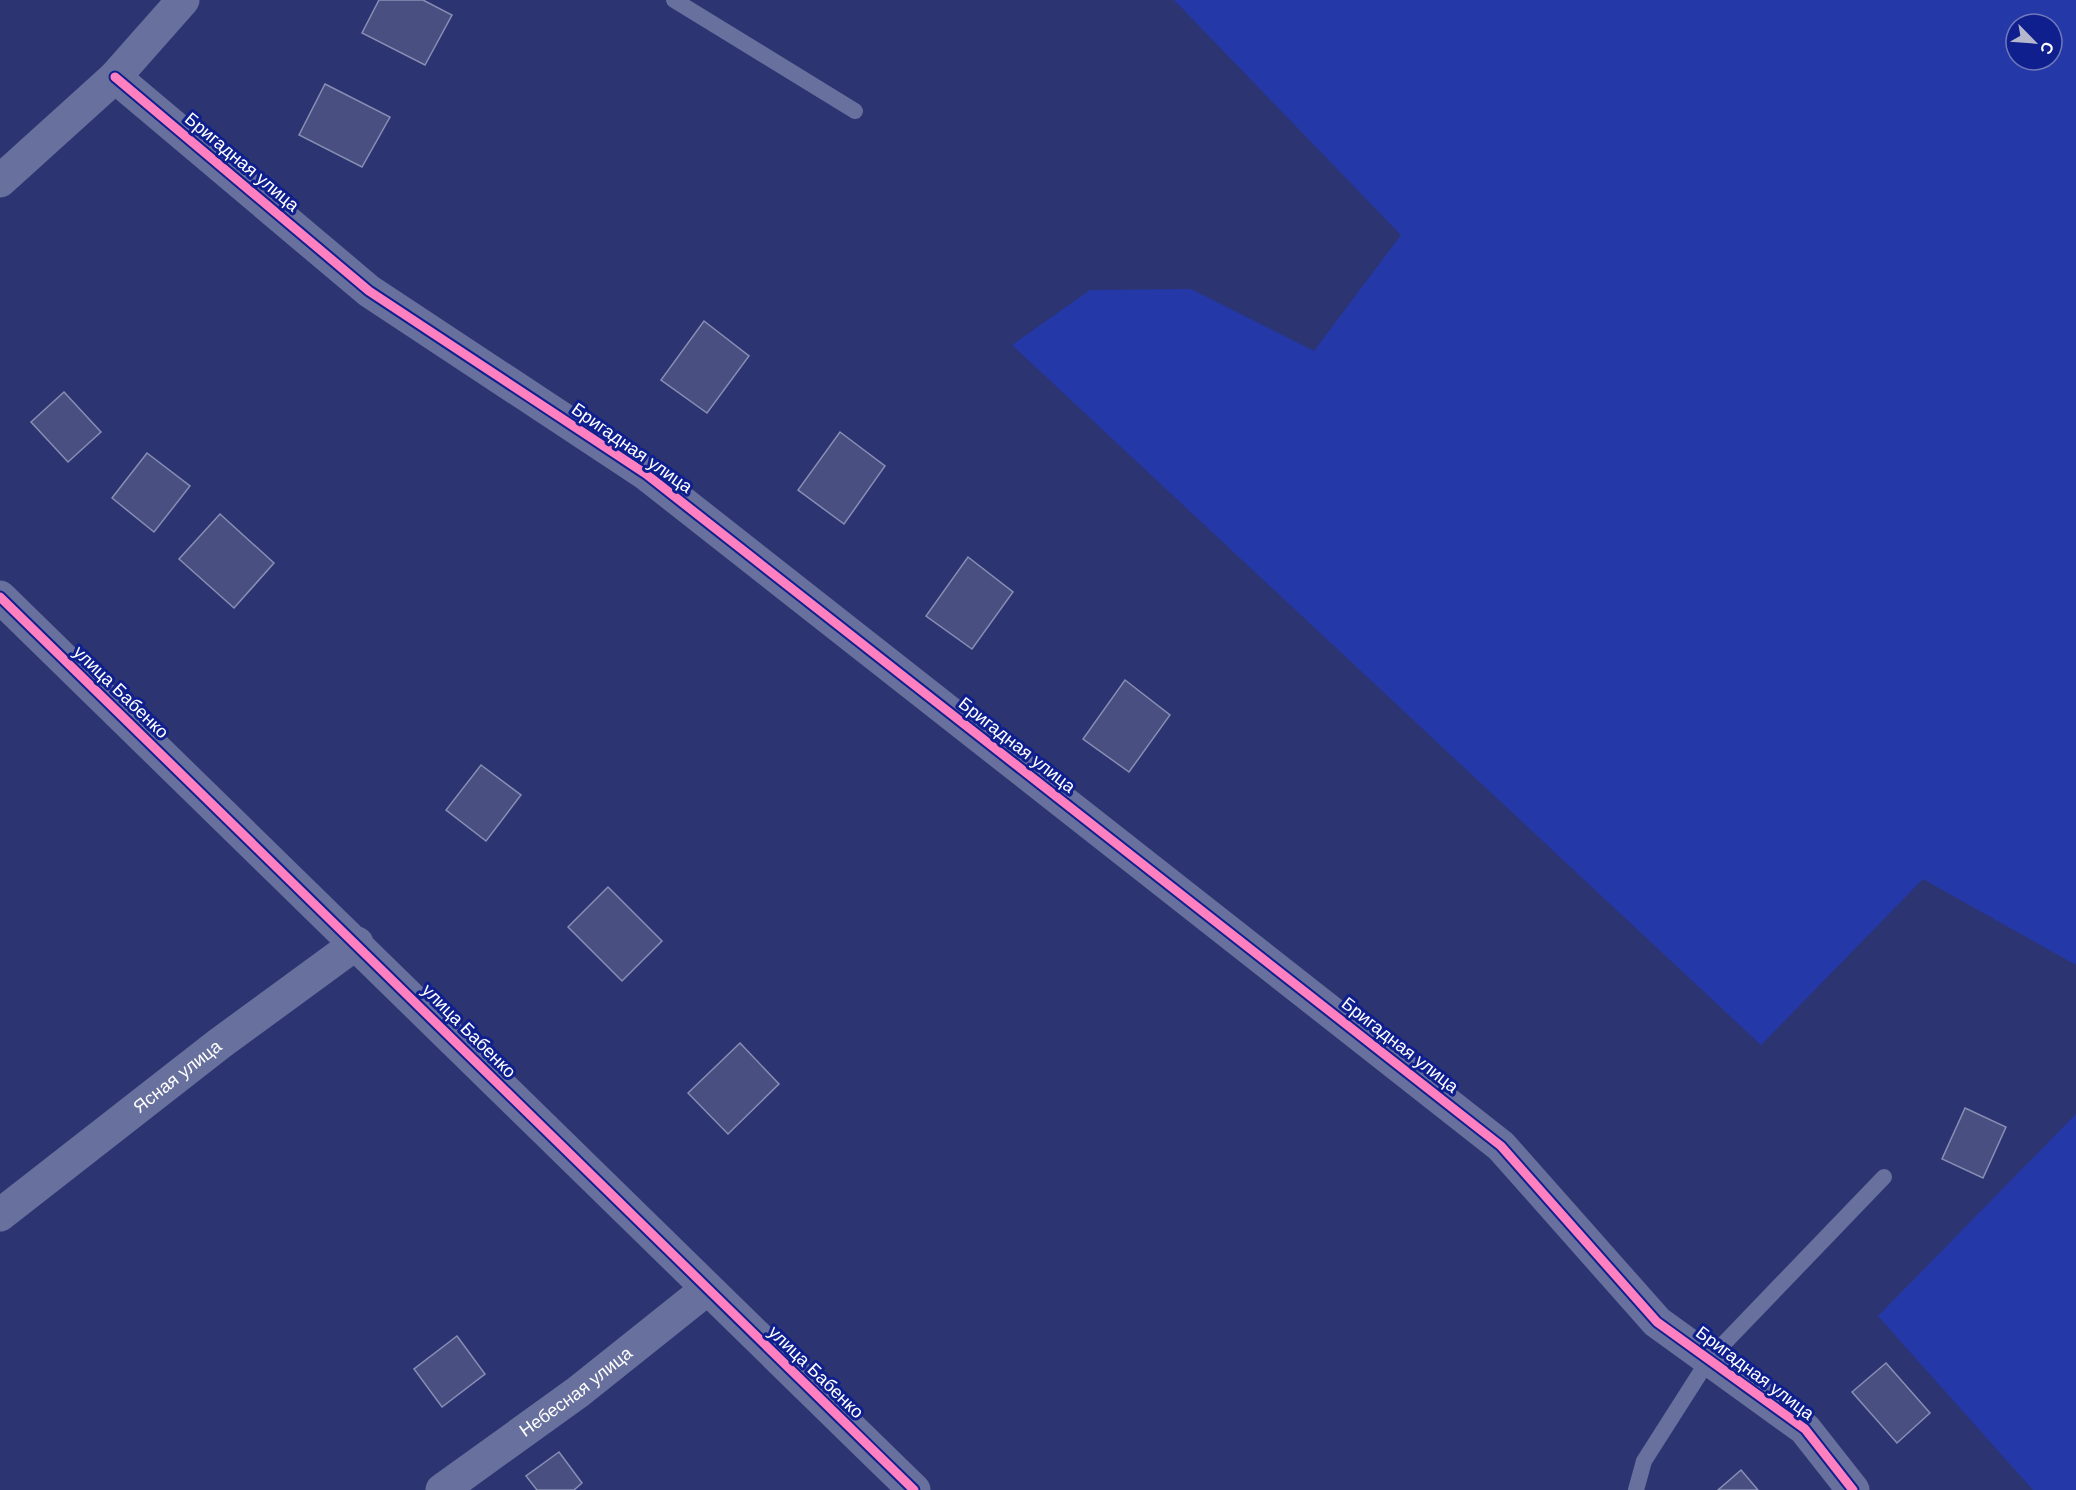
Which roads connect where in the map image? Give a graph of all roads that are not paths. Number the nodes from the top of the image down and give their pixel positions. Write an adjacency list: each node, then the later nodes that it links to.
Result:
1 (183, 0): 3 (street)
2 (674, 0): 4 (lane)
3 (115, 77): 5 (street); 11 (street, Бригадная улица)
4 (855, 111)
5 (0, 182)
6 (0, 597): 7 (street, улица Бабенко)
7 (357, 943): 9 (street, Ясная улица); 10 (street, улица Бабенко)
8 (1884, 1177): 11 (lane)
9 (0, 1215)
10 (707, 1289): 12 (street, Небесная улица); 13 (street, улица Бабенко)
11 (1709, 1359): 14 (lane); 15 (street, Бригадная улица)
12 (442, 1490)
13 (914, 1490)
14 (1636, 1490)
15 (1853, 1490)

